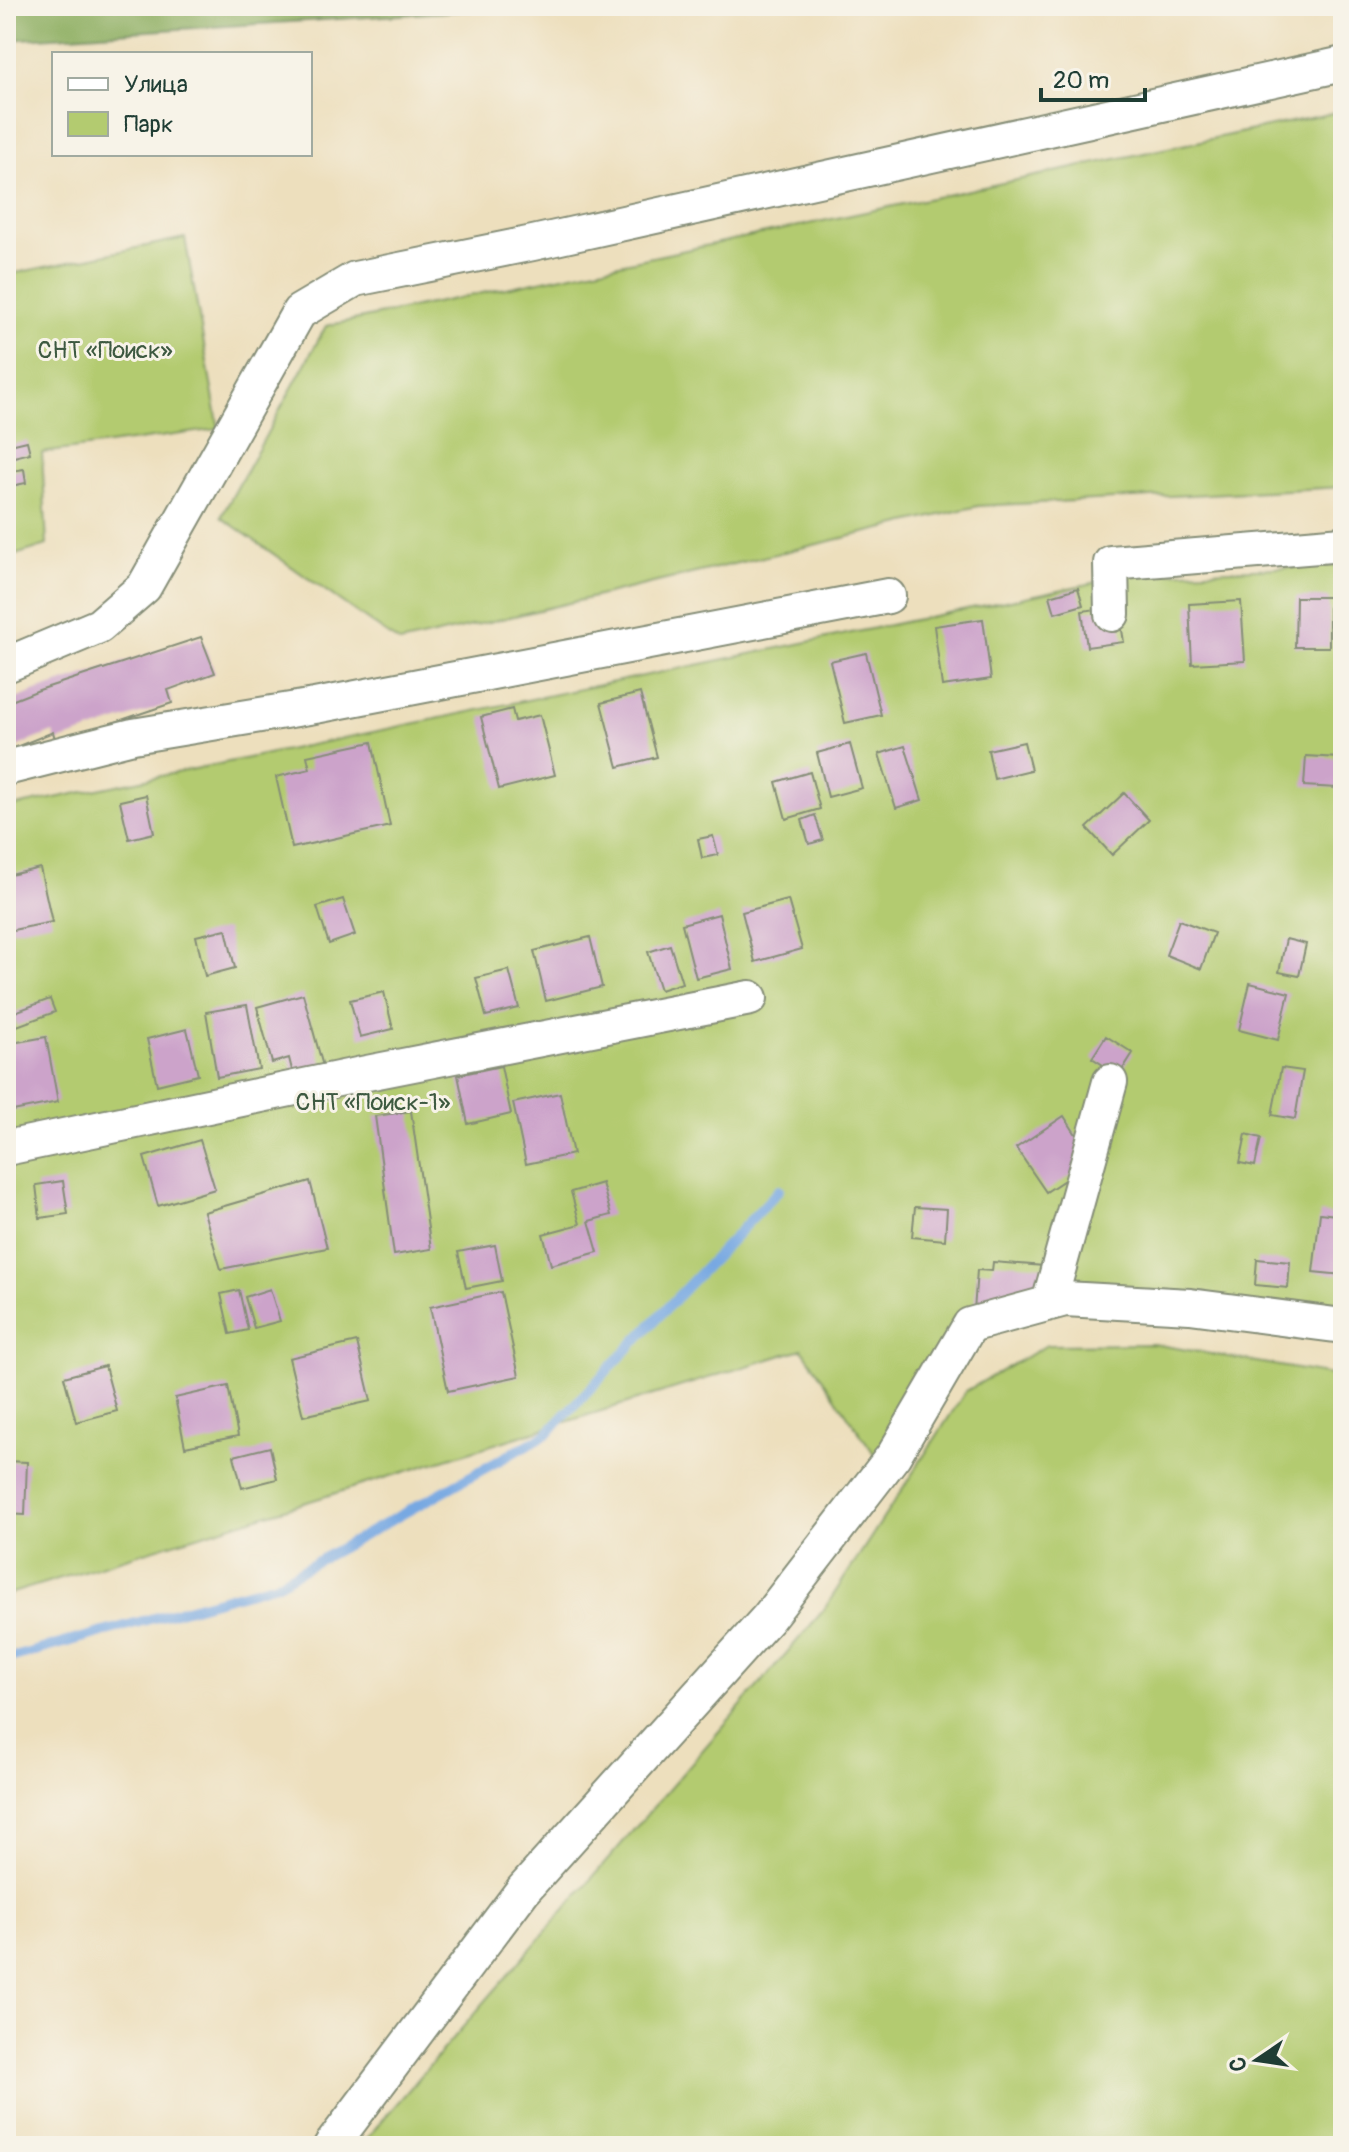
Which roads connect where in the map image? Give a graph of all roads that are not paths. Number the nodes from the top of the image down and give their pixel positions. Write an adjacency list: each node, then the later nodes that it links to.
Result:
1 (1343, 64): 5 (street)
2 (1343, 544): 4 (street)
3 (888, 596): 6 (street)
4 (1112, 614)
5 (6, 665)
6 (6, 768)
7 (750, 998): 9 (street)
8 (1110, 1082): 10 (street)
9 (6, 1148)
10 (1049, 1303): 11 (street); 12 (street)
11 (1343, 1326)
12 (331, 2146)

